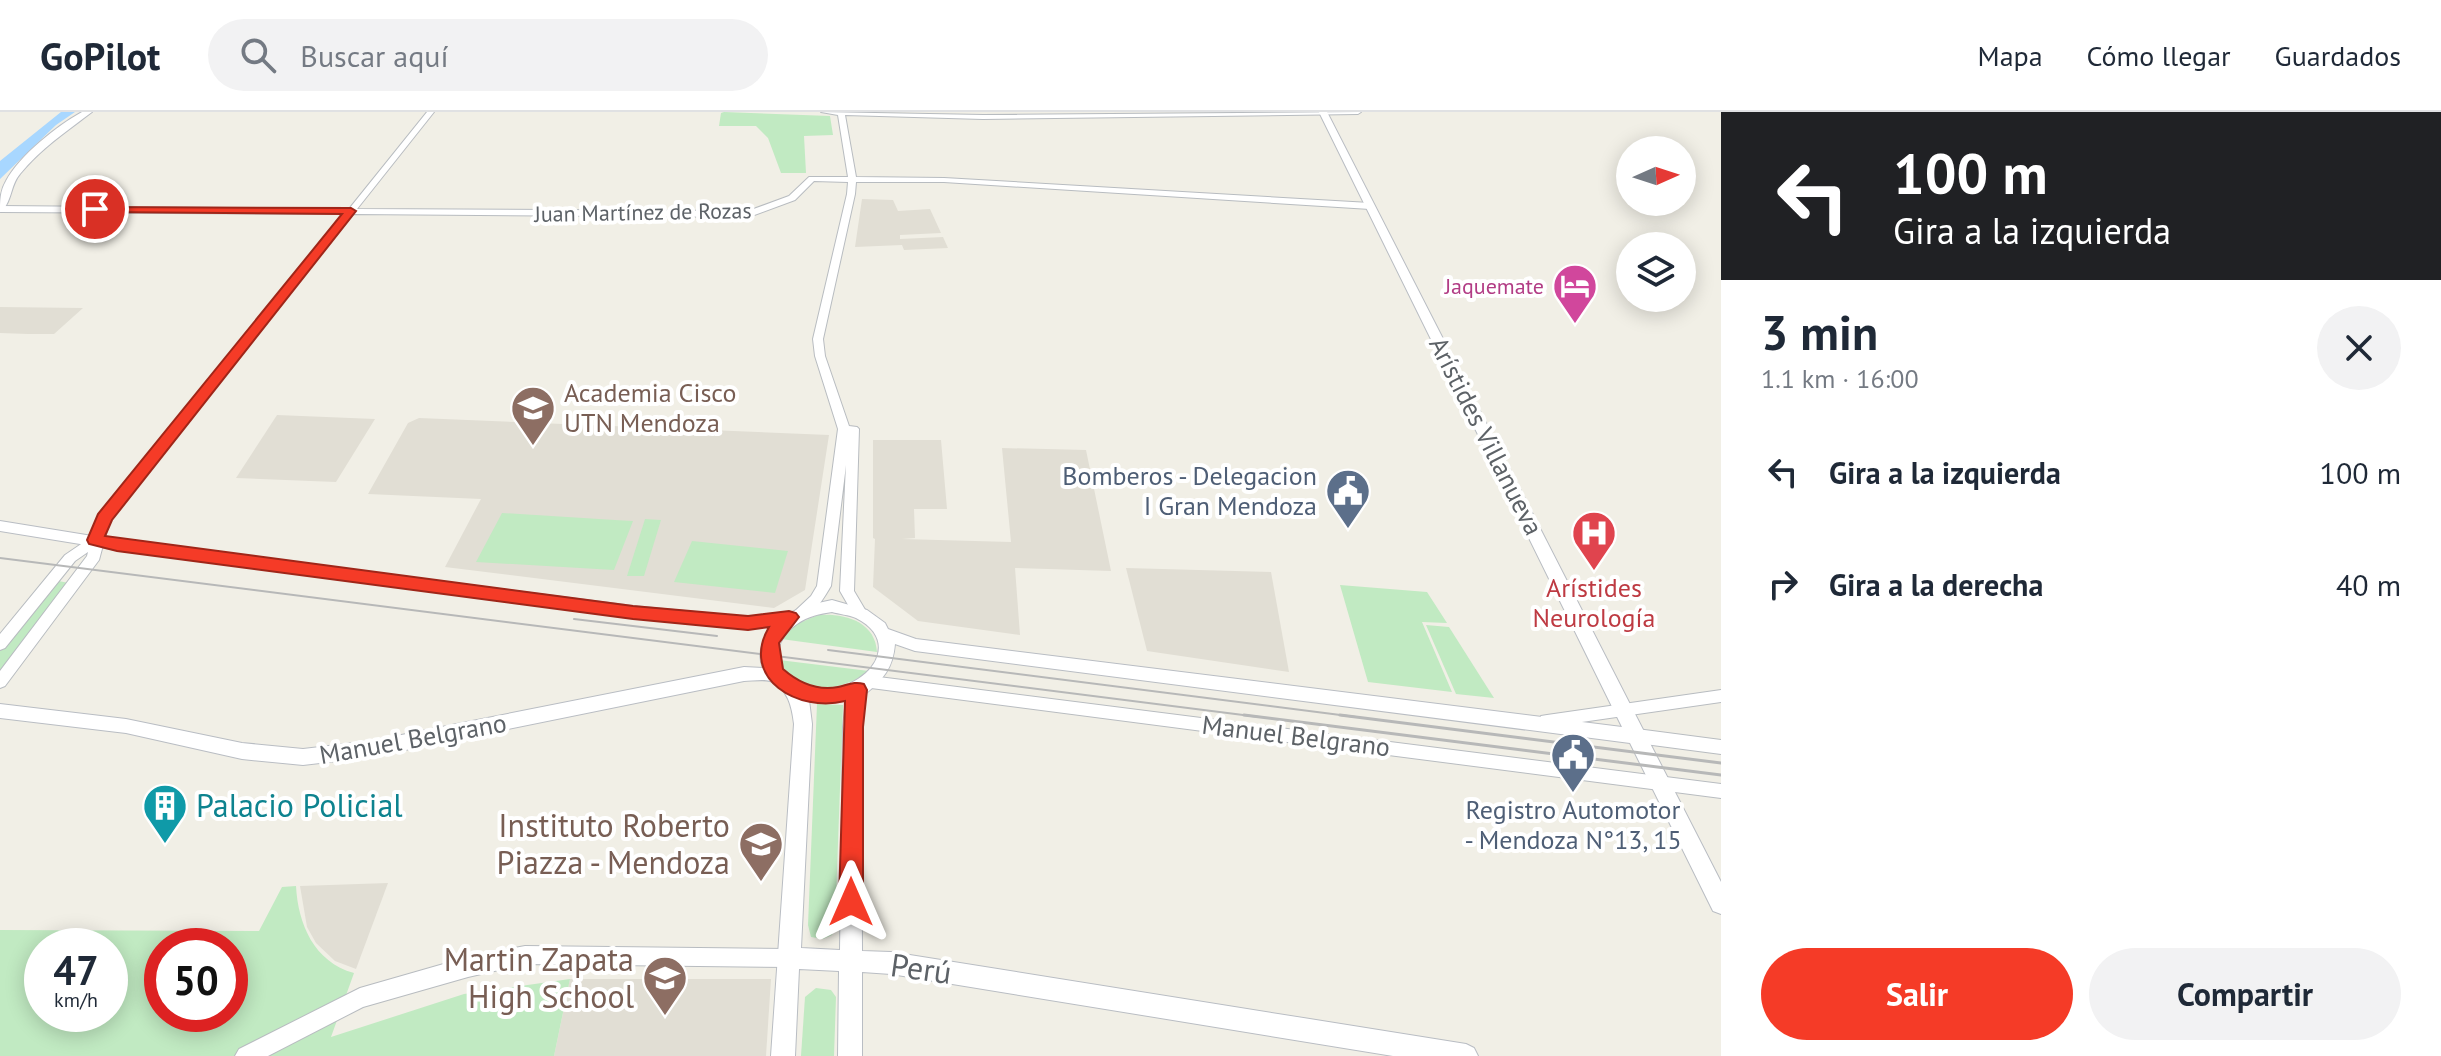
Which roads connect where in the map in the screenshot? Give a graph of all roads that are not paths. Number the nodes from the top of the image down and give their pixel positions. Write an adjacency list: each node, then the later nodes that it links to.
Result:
1 (88, 112): 9 (main road)
2 (431, 112): 10 (street)
3 (824, 112): 4 (street)
4 (841, 112): 5 (street); 7 (street)
5 (1323, 112): 6 (street); 8 (main road, Arístides Villanueva)
6 (1358, 112)
7 (852, 177): 8 (street, Juan Martínez de Rozas); 10 (street, Juan Martínez de Rozas); 15 (street)
8 (1370, 206): 22 (main road, Arístides Villanueva)
9 (0, 209): 10 (street, Juan Martínez de Rozas)
10 (351, 211): 13 (street)
11 (853, 429): 14 (street)
12 (0, 526): 13 (main road)
13 (96, 540): 15 (main road); 17 (street); 19 (street)
14 (860, 613): 15 (main road); 16 (main road)
15 (796, 614): 18 (main road)
16 (884, 634): 20 (main road); 24 (main road, Manuel Belgrano)
17 (0, 644)
18 (782, 680): 20 (main road); 23 (main road, Manuel Belgrano); 30 (main road)
19 (0, 682)
20 (864, 686): 27 (street, Manuel Belgrano); 31 (main road)
21 (1721, 696): 22 (street)
22 (1624, 710): 24 (street); 25 (main road, Arístides Villanueva)
23 (0, 711)
24 (1524, 722): 25 (main road, Manuel Belgrano)
25 (1637, 736): 26 (street, Manuel Belgrano); 27 (main road, Arístides Villanueva)
26 (1721, 747)
27 (1660, 783): 28 (street, Manuel Belgrano); 29 (main road, Arístides Villanueva)
28 (1721, 791)
29 (1721, 904)
30 (790, 958): 31 (main road, Perú); 32 (street, Perú); 33 (main road)
31 (851, 960): 34 (main road); 35 (main road, Perú)
32 (246, 1056)
33 (783, 1056)
34 (850, 1056)
35 (1466, 1056)

